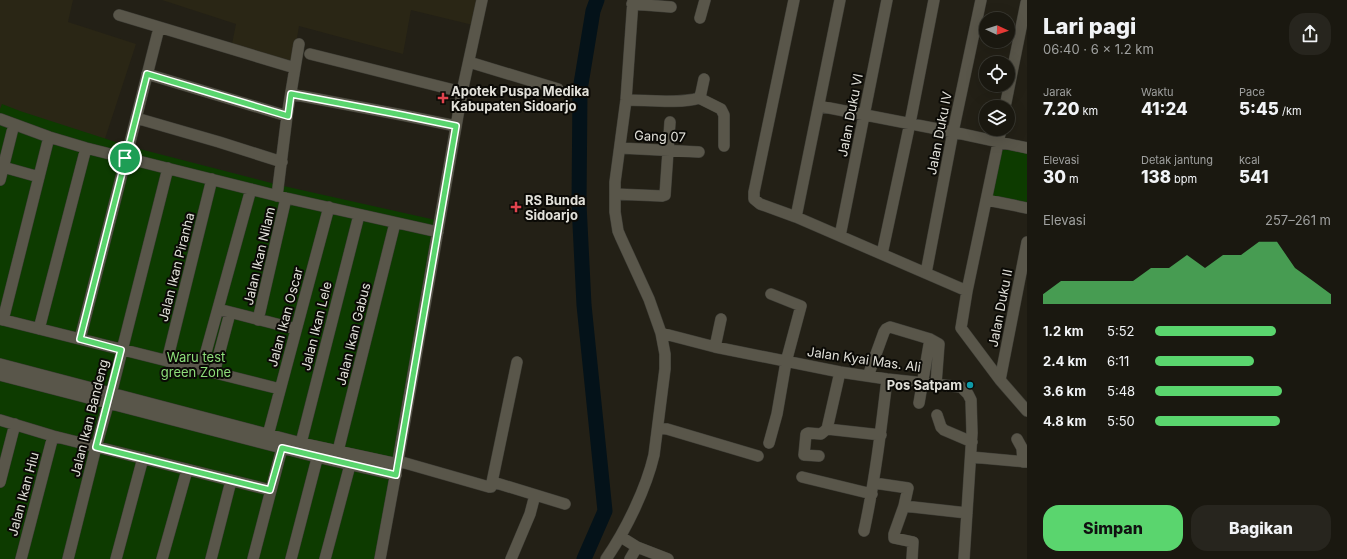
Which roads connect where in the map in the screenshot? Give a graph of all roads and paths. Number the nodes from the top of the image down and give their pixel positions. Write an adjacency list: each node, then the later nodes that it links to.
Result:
1 (482, 0): 16 (street)
2 (705, 0): 12 (street)
3 (794, 0): 59 (street)
4 (840, 0): 26 (street)
5 (887, 0): 27 (street, Jalan Duku VI)
6 (934, 0): 32 (street)
7 (981, 0): 35 (street, Jalan Duku IV)
8 (633, 2): 10 (street); 24 (street)
9 (1025, 2): 25 (street)
10 (671, 7)
11 (119, 15): 13 (street)
12 (700, 18)
13 (159, 28): 17 (street); 18 (street)
14 (298, 48): 17 (street, Jalan Ikan Nilam)
15 (310, 54): 21 (street)
16 (469, 62): 20 (street); 21 (street)
17 (295, 68): 22 (street, Jalan Ikan Nilam)
18 (147, 74): 28 (street); 29 (street)
19 (704, 79): 23 (street)
20 (558, 89)
21 (462, 92): 34 (street)
22 (291, 94): 28 (street, Jalan Ikan Nilam); 34 (street)
23 (699, 98): 24 (street); 39 (street)
24 (626, 100): 41 (street)
25 (1006, 100)
26 (820, 106): 27 (street); 59 (street)
27 (864, 115): 32 (street); 62 (street, Jalan Duku VI)
28 (288, 116): 46 (street, Jalan Ikan Nilam)
29 (136, 118): 45 (street); 46 (street)
30 (0, 119): 33 (street)
31 (670, 122): 43 (street)
32 (910, 123): 35 (street); 64 (street)
33 (14, 124): 37 (street); 47 (street)
34 (456, 126): 61 (street)
35 (953, 132): 38 (street); 65 (street, Jalan Duku IV)
36 (999, 136): 38 (street)
37 (49, 137): 40 (street); 49 (street)
38 (998, 142): 42 (street); 55 (street)
39 (724, 146)
40 (86, 148): 45 (street); 73 (street)
41 (620, 148): 43 (street, Gang 07); 53 (street)
42 (1027, 148)
43 (667, 150): 44 (street, Gang 07); 53 (street)
44 (699, 152)
45 (125, 158): 48 (street); 76 (street)
46 (282, 162): 54 (street, Jalan Ikan Nilam)
47 (3, 167): 49 (street); 51 (street)
48 (168, 168): 50 (street); 79 (street, Jalan Ikan Bandeng)
49 (39, 177): 71 (street)
50 (212, 179): 52 (street); 80 (street, Jalan Ikan Piranha)
51 (0, 180)
52 (251, 189): 54 (street); 68 (street)
53 (615, 194): 75 (street)
54 (282, 197): 56 (street); 72 (street, Jalan Ikan Nilam)
55 (987, 200): 57 (street); 66 (street)
56 (329, 208): 58 (street); 74 (street, Jalan Ikan Oscar)
57 (1027, 208)
58 (359, 215): 60 (street); 109 (street, Jalan Ikan Lele)
59 (796, 217): 62 (street)
60 (395, 223): 61 (street); 113 (street, Jalan Ikan Gabus)
61 (438, 232): 119 (street)
62 (840, 236): 64 (street)
63 (1027, 242): 91 (street, Jalan Duku II)
64 (882, 254): 65 (street)
65 (926, 273): 66 (street)
66 (967, 291): 91 (street)
67 (771, 294): 82 (street)
68 (218, 309): 69 (street); 84 (street)
69 (230, 313): 72 (street); 86 (street)
70 (721, 319): 78 (street)
71 (2, 320): 73 (street)
72 (258, 320): 74 (street)
73 (39, 329): 76 (street)
74 (296, 329): 94 (street, Jalan Ikan Oscar)
75 (661, 333): 78 (street, Jalan Kyai Mas. Ali); 102 (street)
76 (80, 339): 79 (street)
77 (930, 339): 89 (street); 92 (street); 93 (street)
78 (715, 347): 82 (street, Jalan Kyai Mas. Ali)
79 (121, 350): 80 (street); 95 (street, Jalan Ikan Bandeng)
80 (167, 361): 84 (street)
81 (517, 362): 127 (street)
82 (786, 362): 85 (street, Jalan Kyai Mas. Ali); 110 (street)
83 (0, 364): 88 (street)
84 (201, 370): 86 (street)
85 (840, 372): 89 (street, Jalan Kyai Mas. Ali); 103 (street)
86 (214, 373): 94 (street)
87 (0, 376): 88 (street)
88 (22, 376): 95 (street)
89 (868, 376): 90 (street, Jalan Kyai Mas. Ali)
90 (887, 379): 92 (street, Jalan Kyai Mas. Ali); 105 (street)
91 (1000, 380): 97 (street)
92 (922, 382): 93 (street, Jalan Kyai Mas. Ali); 96 (street)
93 (936, 384): 108 (street, Jalan Kyai Mas. Ali)
94 (280, 389): 104 (street, Jalan Ikan Oscar)
95 (109, 399): 101 (street); 111 (street, Jalan Ikan Bandeng)
96 (919, 403)
97 (1027, 411)
98 (937, 415): 108 (street)
99 (0, 420): 100 (street)
100 (15, 424): 106 (street); 125 (street)
101 (207, 424): 104 (street); 112 (street)
102 (662, 429): 115 (street); 135 (street)
103 (827, 429): 105 (street); 116 (street)
104 (268, 435): 109 (street)
105 (881, 435): 128 (street)
106 (53, 436): 111 (street); 136 (street, Jalan Ikan Hiu)
107 (1017, 439): 120 (street)
108 (972, 442): 117 (street, Jalan Kyai Mas. Ali)
109 (301, 443): 114 (street)
110 (769, 443)
111 (96, 447): 118 (street); 137 (street, Jalan Ikan Bandeng)
112 (282, 448): 114 (street); 129 (street)
113 (338, 451): 114 (street); 119 (street)
114 (318, 452): 121 (street); 142 (street)
115 (758, 456)
116 (819, 456)
117 (971, 456): 120 (street); 133 (street, Jalan Kyai Mas. Ali)
118 (143, 458): 122 (street); 138 (street)
119 (398, 462): 123 (street); 127 (street)
120 (1025, 462)
121 (350, 465): 123 (street); 143 (street)
122 (187, 470): 126 (street); 139 (street)
123 (396, 475): 144 (street)
124 (802, 477): 128 (street)
125 (0, 482)
126 (231, 482): 129 (street); 140 (street)
127 (492, 482): 130 (street)
128 (873, 488): 132 (street); 134 (street)
129 (270, 490): 141 (street)
130 (535, 495): 131 (street); 145 (street)
131 (565, 504)
132 (904, 506): 133 (street); 149 (street)
133 (967, 514): 150 (street, Jalan Kyai Mas. Ali)
134 (864, 531)
135 (629, 542): 146 (street); 147 (street); 148 (street)
136 (21, 559)
137 (68, 559)
138 (116, 559)
139 (162, 559)
140 (211, 559)
141 (253, 559)
142 (291, 559)
143 (325, 559)
144 (380, 559)
145 (511, 559)
146 (606, 559)
147 (630, 559)
148 (668, 559)
149 (912, 559)
150 (964, 559)

